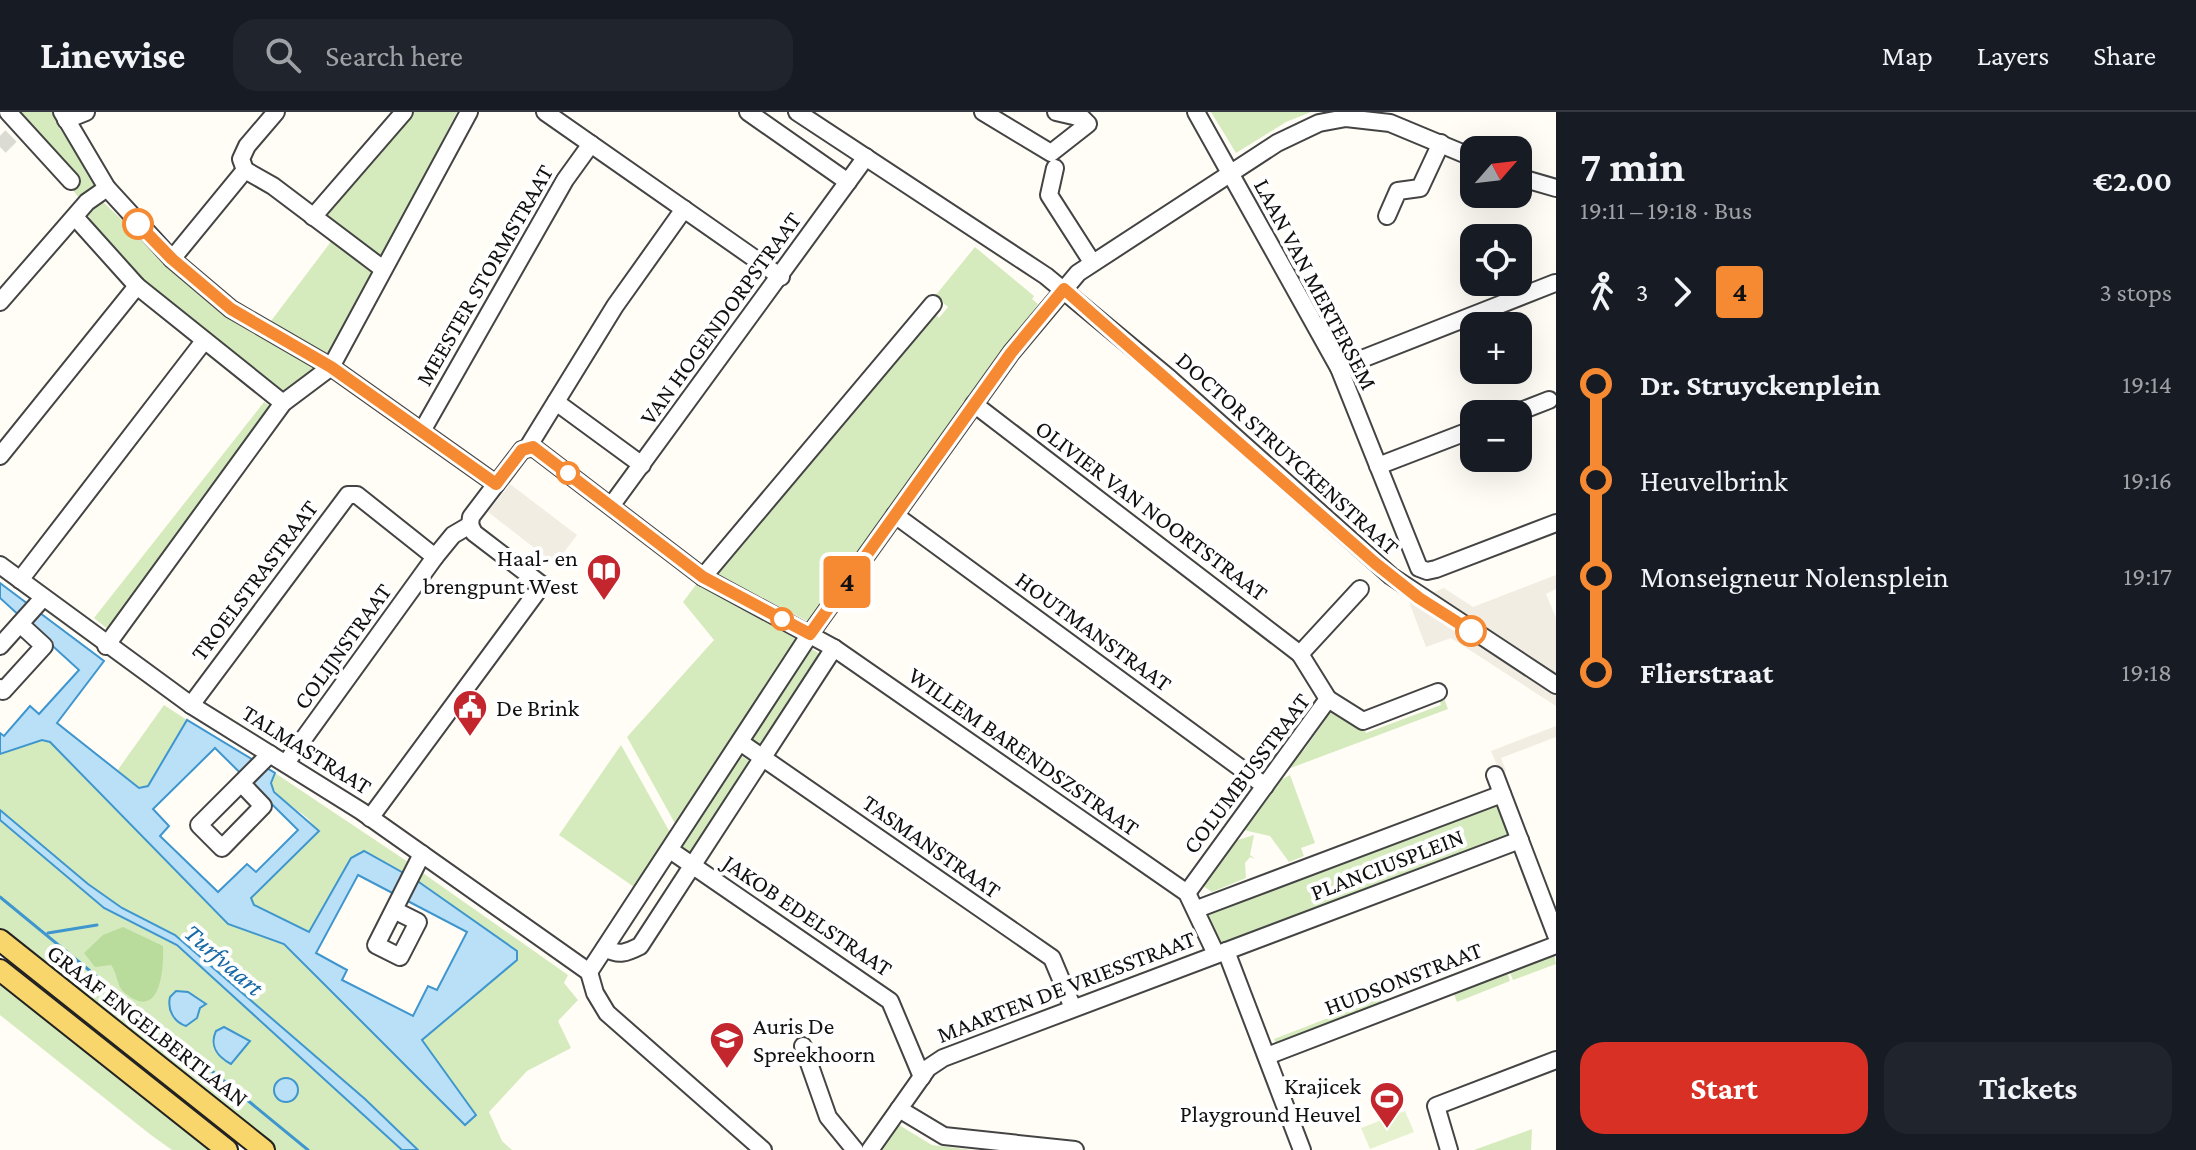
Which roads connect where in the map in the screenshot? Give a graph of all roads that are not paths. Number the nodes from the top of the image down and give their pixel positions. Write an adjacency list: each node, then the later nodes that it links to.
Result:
1 (8, 112): 21 (street)
2 (86, 112): 13 (street)
3 (276, 112): 19 (street)
4 (404, 112): 29 (street)
5 (469, 112): 32 (street)
6 (545, 112): 15 (street)
7 (748, 112): 23 (street)
8 (797, 112): 17 (street, DOCTOR STRUYCKENSTRAAT)
9 (983, 112): 10 (street)
10 (1056, 112)
11 (1196, 112): 20 (street, LAAN VAN MERTERSEM)
12 (1359, 115): 14 (street); 20 (street)
13 (64, 116): 24 (street)
14 (1441, 143): 16 (street); 27 (street)
15 (591, 144): 26 (street); 47 (street, MEESTER STORMSTRAAT)
16 (1460, 152)
17 (866, 157): 23 (street, VAN HOGENDORPSTRAAT); 36 (street, DOCTOR STRUYCKENSTRAAT)
18 (1055, 168): 31 (street)
19 (245, 170): 29 (street); 30 (street)
20 (1229, 173): 31 (street); 41 (street, LAAN VAN MERTERSEM)
21 (71, 181)
22 (1532, 181): 25 (street)
23 (848, 182): 33 (street, VAN HOGENDORPSTRAAT)
24 (107, 188): 28 (street); 30 (street)
25 (1556, 188)
26 (684, 209): 33 (street); 43 (street, COLIJNSTRAAT)
27 (1387, 216)
28 (75, 217): 35 (street); 37 (street)
29 (313, 217): 32 (street)
30 (172, 259): 40 (street)
31 (1092, 262): 36 (street)
32 (383, 269): 40 (street)
33 (781, 277): 51 (street, VAN HOGENDORPSTRAAT)
34 (1555, 283): 41 (street)
35 (137, 286): 39 (street); 50 (street)
36 (1064, 289): 45 (street); 69 (street, DOCTOR STRUYCKENSTRAAT)
37 (0, 302)
38 (933, 304): 60 (street)
39 (204, 341): 44 (street); 61 (street)
40 (331, 367): 44 (street); 47 (street)
41 (1339, 368): 52 (street, LAAN VAN MERTERSEM)
42 (1549, 400): 46 (street)
43 (556, 402): 49 (street, COLIJNSTRAAT); 51 (street)
44 (283, 403): 66 (street)
45 (974, 404): 55 (street); 68 (street, OLIVIER VAN NOORTSTRAAT)
46 (1532, 407)
47 (422, 431): 53 (street)
48 (1460, 434): 52 (street)
49 (528, 447): 53 (street, COLIJNSTRAAT); 54 (street, WILLEM BARENDSZSTRAAT)
50 (0, 456)
51 (642, 465): 54 (street, VAN HOGENDORPSTRAAT)
52 (1378, 466): 56 (street, LAAN VAN MERTERSEM)
53 (496, 484): 57 (street, COLIJNSTRAAT)
54 (611, 506): 60 (street, WILLEM BARENDSZSTRAAT)
55 (895, 515): 64 (street); 80 (street, HOUTMANSTRAAT)
56 (1556, 523)
57 (470, 525): 58 (street, COLIJNSTRAAT); 82 (street)
58 (435, 557): 73 (street, TROELSTRASTRAAT); 77 (street, COLIJNSTRAAT)
59 (0, 565): 61 (street, TALMASTRAAT)
60 (703, 577): 64 (street, WILLEM BARENDSZSTRAAT)
61 (20, 580): 63 (street, TALMASTRAAT)
62 (1360, 589): 68 (street)
63 (30, 612): 65 (street); 66 (street, TALMASTRAAT); 70 (street)
64 (810, 634): 67 (street, WILLEM BARENDSZSTRAAT); 74 (street)
65 (0, 646)
66 (106, 646): 73 (street, TALMASTRAAT)
67 (834, 648): 75 (street); 87 (street, WILLEM BARENDSZSTRAAT)
68 (1300, 654): 72 (street)
69 (1556, 685)
70 (0, 688)
71 (1438, 692): 72 (street, COLUMBUSSTRAAT)
72 (1328, 699): 80 (street, COLUMBUSSTRAAT)
73 (191, 705): 76 (street, TALMASTRAAT)
74 (740, 742): 75 (street, TASMANSTRAAT); 84 (street)
75 (762, 757): 86 (street); 98 (street, TASMANSTRAAT)
76 (265, 759): 77 (street, TALMASTRAAT); 79 (street)
77 (286, 763): 82 (street, TALMASTRAAT)
78 (1495, 775): 81 (street)
79 (243, 780)
80 (1265, 786): 87 (street, COLUMBUSSTRAAT)
81 (1502, 794): 83 (street); 90 (street, PLANCIUSPLEIN)
82 (370, 818): 85 (street, TALMASTRAAT)
83 (1520, 840): 89 (street); 95 (street, PLANCIUSPLEIN)
84 (670, 850): 86 (street, JAKOB EDELSTRAAT); 94 (street)
85 (422, 854): 88 (street); 97 (street, TALMASTRAAT)
86 (692, 865): 94 (street); 102 (street, JAKOB EDELSTRAAT)
87 (1187, 893): 90 (street)
88 (397, 903)
89 (1551, 907): 91 (street)
90 (1197, 909): 95 (street)
91 (1556, 935)
92 (0, 940): 105 (main road, GRAAF ENGELBERTLAAN)
93 (1556, 945): 100 (street, HUDSONSTRAAT)
94 (605, 948): 97 (street)
95 (1221, 952): 98 (street, MAARTEN DE VRIESSTRAAT); 100 (street)
96 (0, 970): 104 (main road, GRAAF ENGELBERTLAAN)
97 (589, 972): 106 (street)
98 (1073, 1008): 102 (street, MAARTEN DE VRIESSTRAAT)
99 (803, 1046): 107 (street)
100 (1267, 1056): 110 (street)
101 (1556, 1060): 111 (street)
102 (922, 1077): 103 (street, MAARTEN DE VRIESSTRAAT)
103 (899, 1109): 108 (street, MAARTEN DE VRIESSTRAAT); 109 (street)
104 (227, 1150)
105 (264, 1150)
106 (763, 1150)
107 (855, 1150)
108 (870, 1150)
109 (1075, 1150)
110 (1302, 1150)
111 (1449, 1150)

